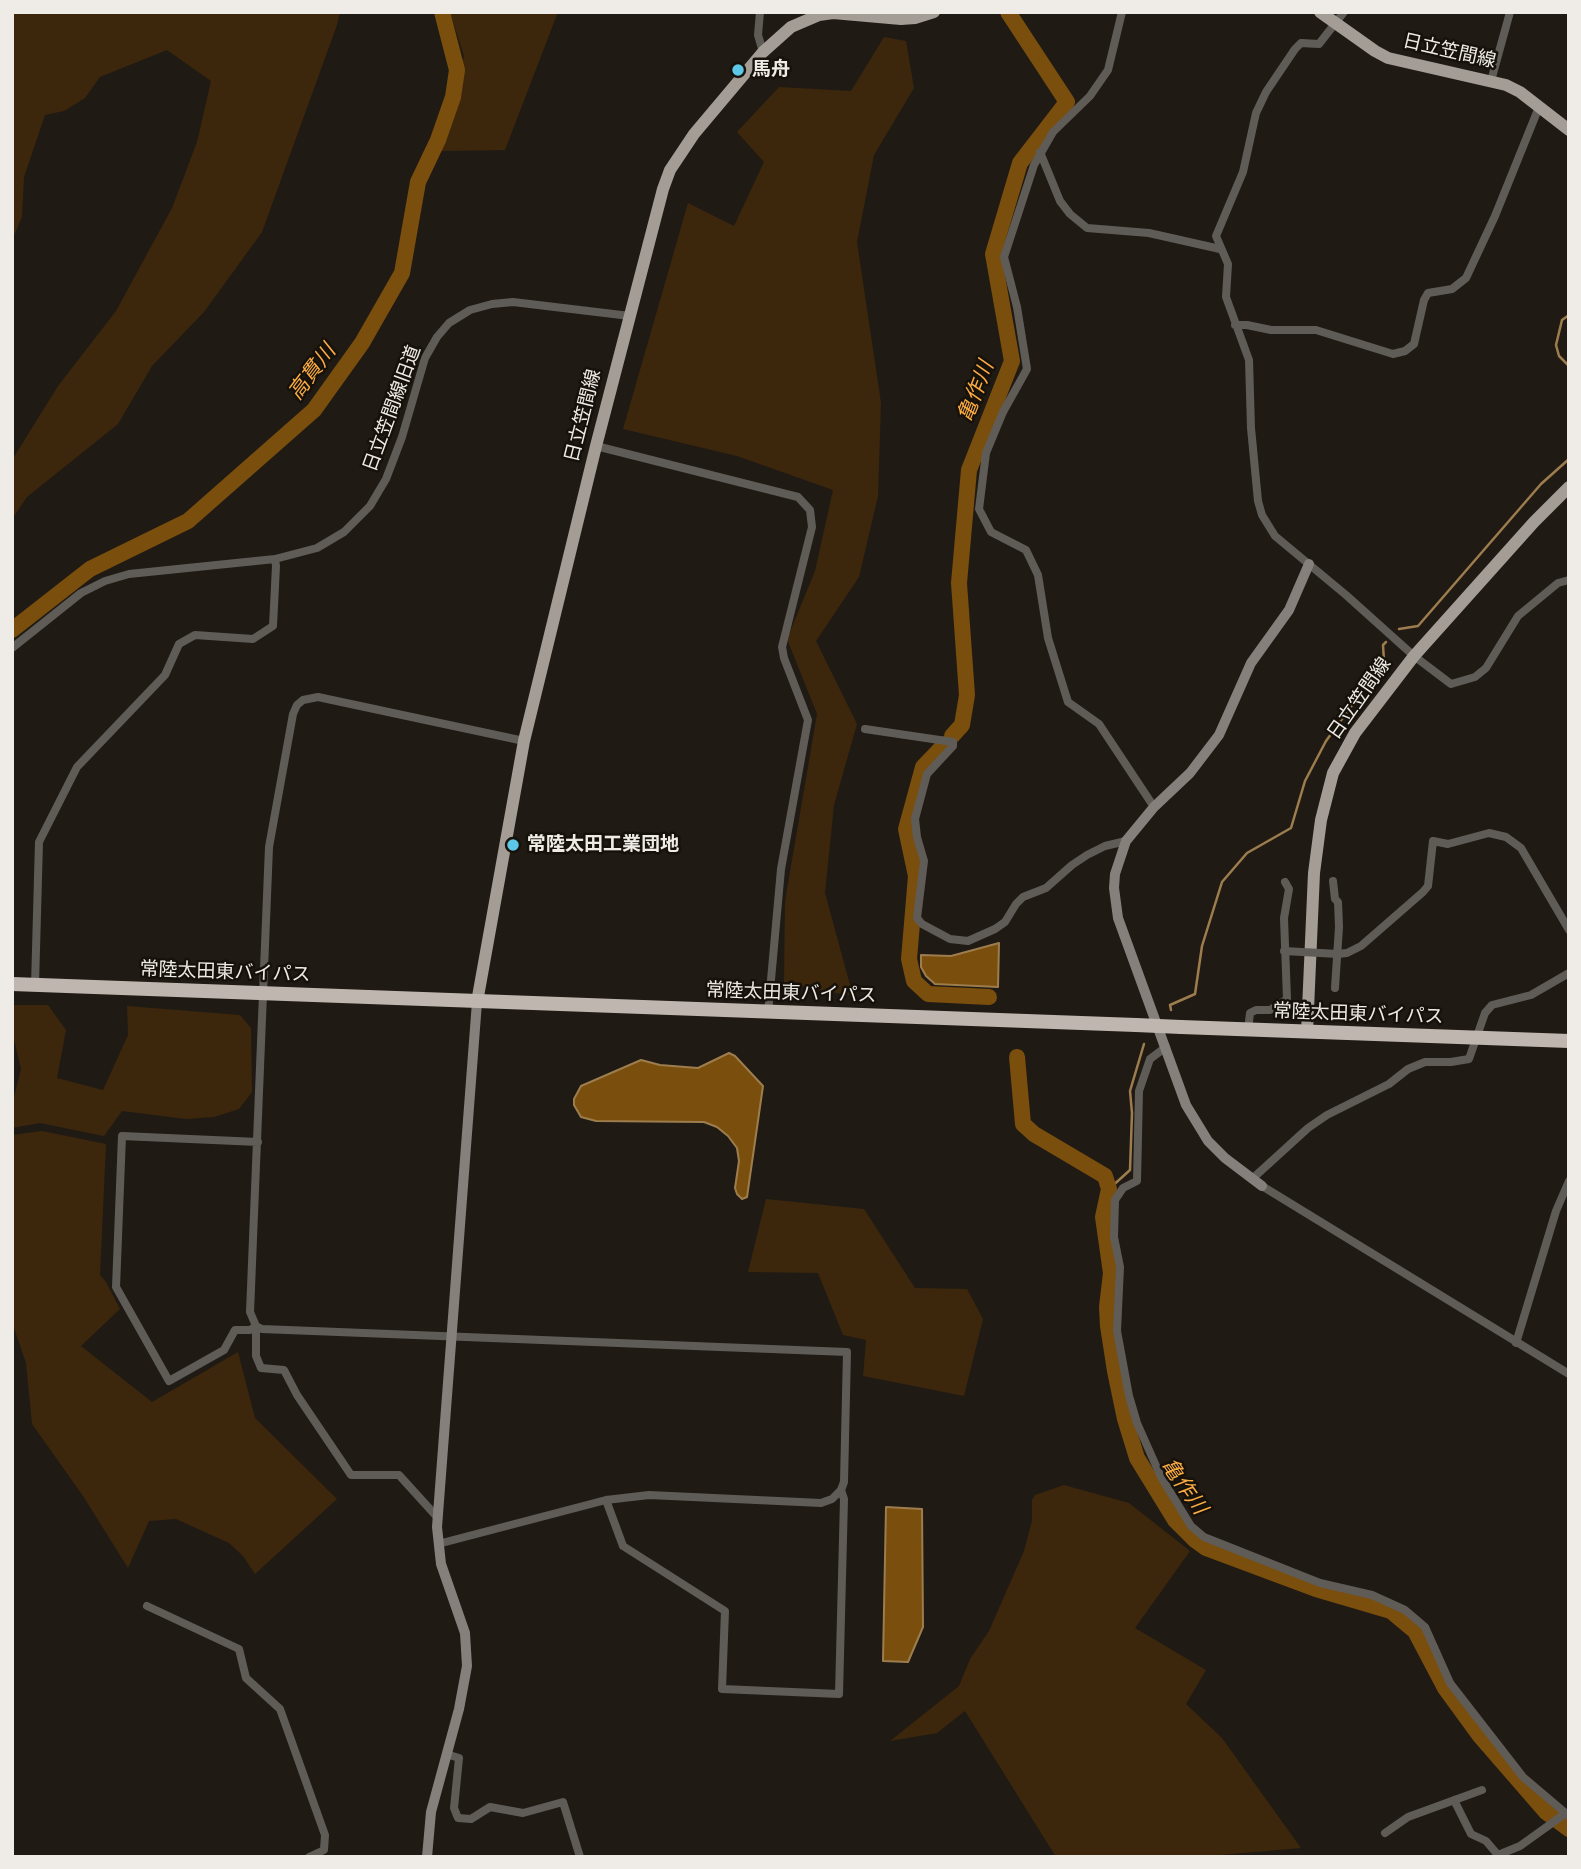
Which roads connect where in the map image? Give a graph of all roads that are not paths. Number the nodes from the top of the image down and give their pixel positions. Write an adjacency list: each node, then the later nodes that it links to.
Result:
1 (760, 12): 8 (street)
2 (934, 12): 8 (main road, 日立笠間線)
3 (1122, 12): 12 (street)
4 (1320, 12): 7 (main road, 日立笠間線)
5 (1344, 12): 7 (street)
6 (1510, 12): 9 (street)
7 (1334, 23): 9 (main road, 日立笠間線); 13 (street)
8 (763, 52): 14 (main road, 日立笠間線)
9 (1491, 81): 10 (main road, 日立笠間線)
10 (1539, 107): 11 (main road, 日立笠間線); 15 (street)
11 (1569, 130)
12 (1040, 152): 13 (street); 25 (street)
13 (1220, 249): 15 (street)
14 (630, 316): 16 (main road, 日立笠間線); 18 (street, 日立笠間線旧道)
15 (1235, 325): 19 (street)
16 (596, 446): 24 (main road, 日立笠間線); 38 (street)
17 (1569, 487): 22 (main road, 日立笠間線)
18 (275, 559): 21 (street, 日立笠間線旧道); 34 (street)
19 (1309, 564): 22 (street); 25 (street)
20 (1569, 580): 22 (street)
21 (12, 648)
22 (1414, 656): 40 (main road, 日立笠間線)
23 (865, 729): 26 (street)
24 (524, 741): 36 (street); 37 (main road, 日立笠間線)
25 (1154, 807): 26 (street)
26 (1126, 841): 43 (street)
27 (1334, 880): 31 (street)
28 (1284, 883): 30 (street)
29 (1569, 930): 31 (street)
30 (1284, 951): 31 (street, bridge); 39 (street)
31 (1338, 954): 35 (street)
32 (1569, 973): 41 (street)
33 (12, 984): 34 (highway, 常陸太田東バイパス)
34 (35, 985): 36 (highway, 常陸太田東バイパス)
35 (1335, 988)
36 (264, 994): 37 (highway, 常陸太田東バイパス); 44 (street)
37 (477, 1002): 38 (highway, 常陸太田東バイパス); 49 (street)
38 (768, 1013): 39 (highway, 常陸太田東バイパス, bridge)
39 (1248, 1030): 40 (highway, 常陸太田東バイパス)
40 (1307, 1032): 41 (highway, 常陸太田東バイパス)
41 (1477, 1038): 42 (highway, 常陸太田東バイパス); 45 (street)
42 (1569, 1041)
43 (1166, 1047): 45 (street); 60 (street)
44 (258, 1142): 48 (street); 48 (street)
45 (1252, 1179): 47 (street)
46 (1569, 1181): 50 (street)
47 (1262, 1186): 50 (street)
48 (256, 1326): 49 (street); 54 (street)
49 (452, 1337): 52 (street); 54 (street)
50 (1516, 1343): 51 (street)
51 (1569, 1374)
52 (841, 1490): 53 (street); 53 (street)
53 (606, 1500): 55 (street)
54 (438, 1518): 55 (street)
55 (438, 1544): 57 (street)
56 (147, 1606): 62 (street)
57 (446, 1754): 63 (street); 64 (street)
58 (1482, 1790): 59 (street)
59 (1454, 1800): 60 (street); 61 (street)
60 (1565, 1816)
61 (1385, 1833)
62 (309, 1857)
63 (427, 1857)
64 (580, 1857)

